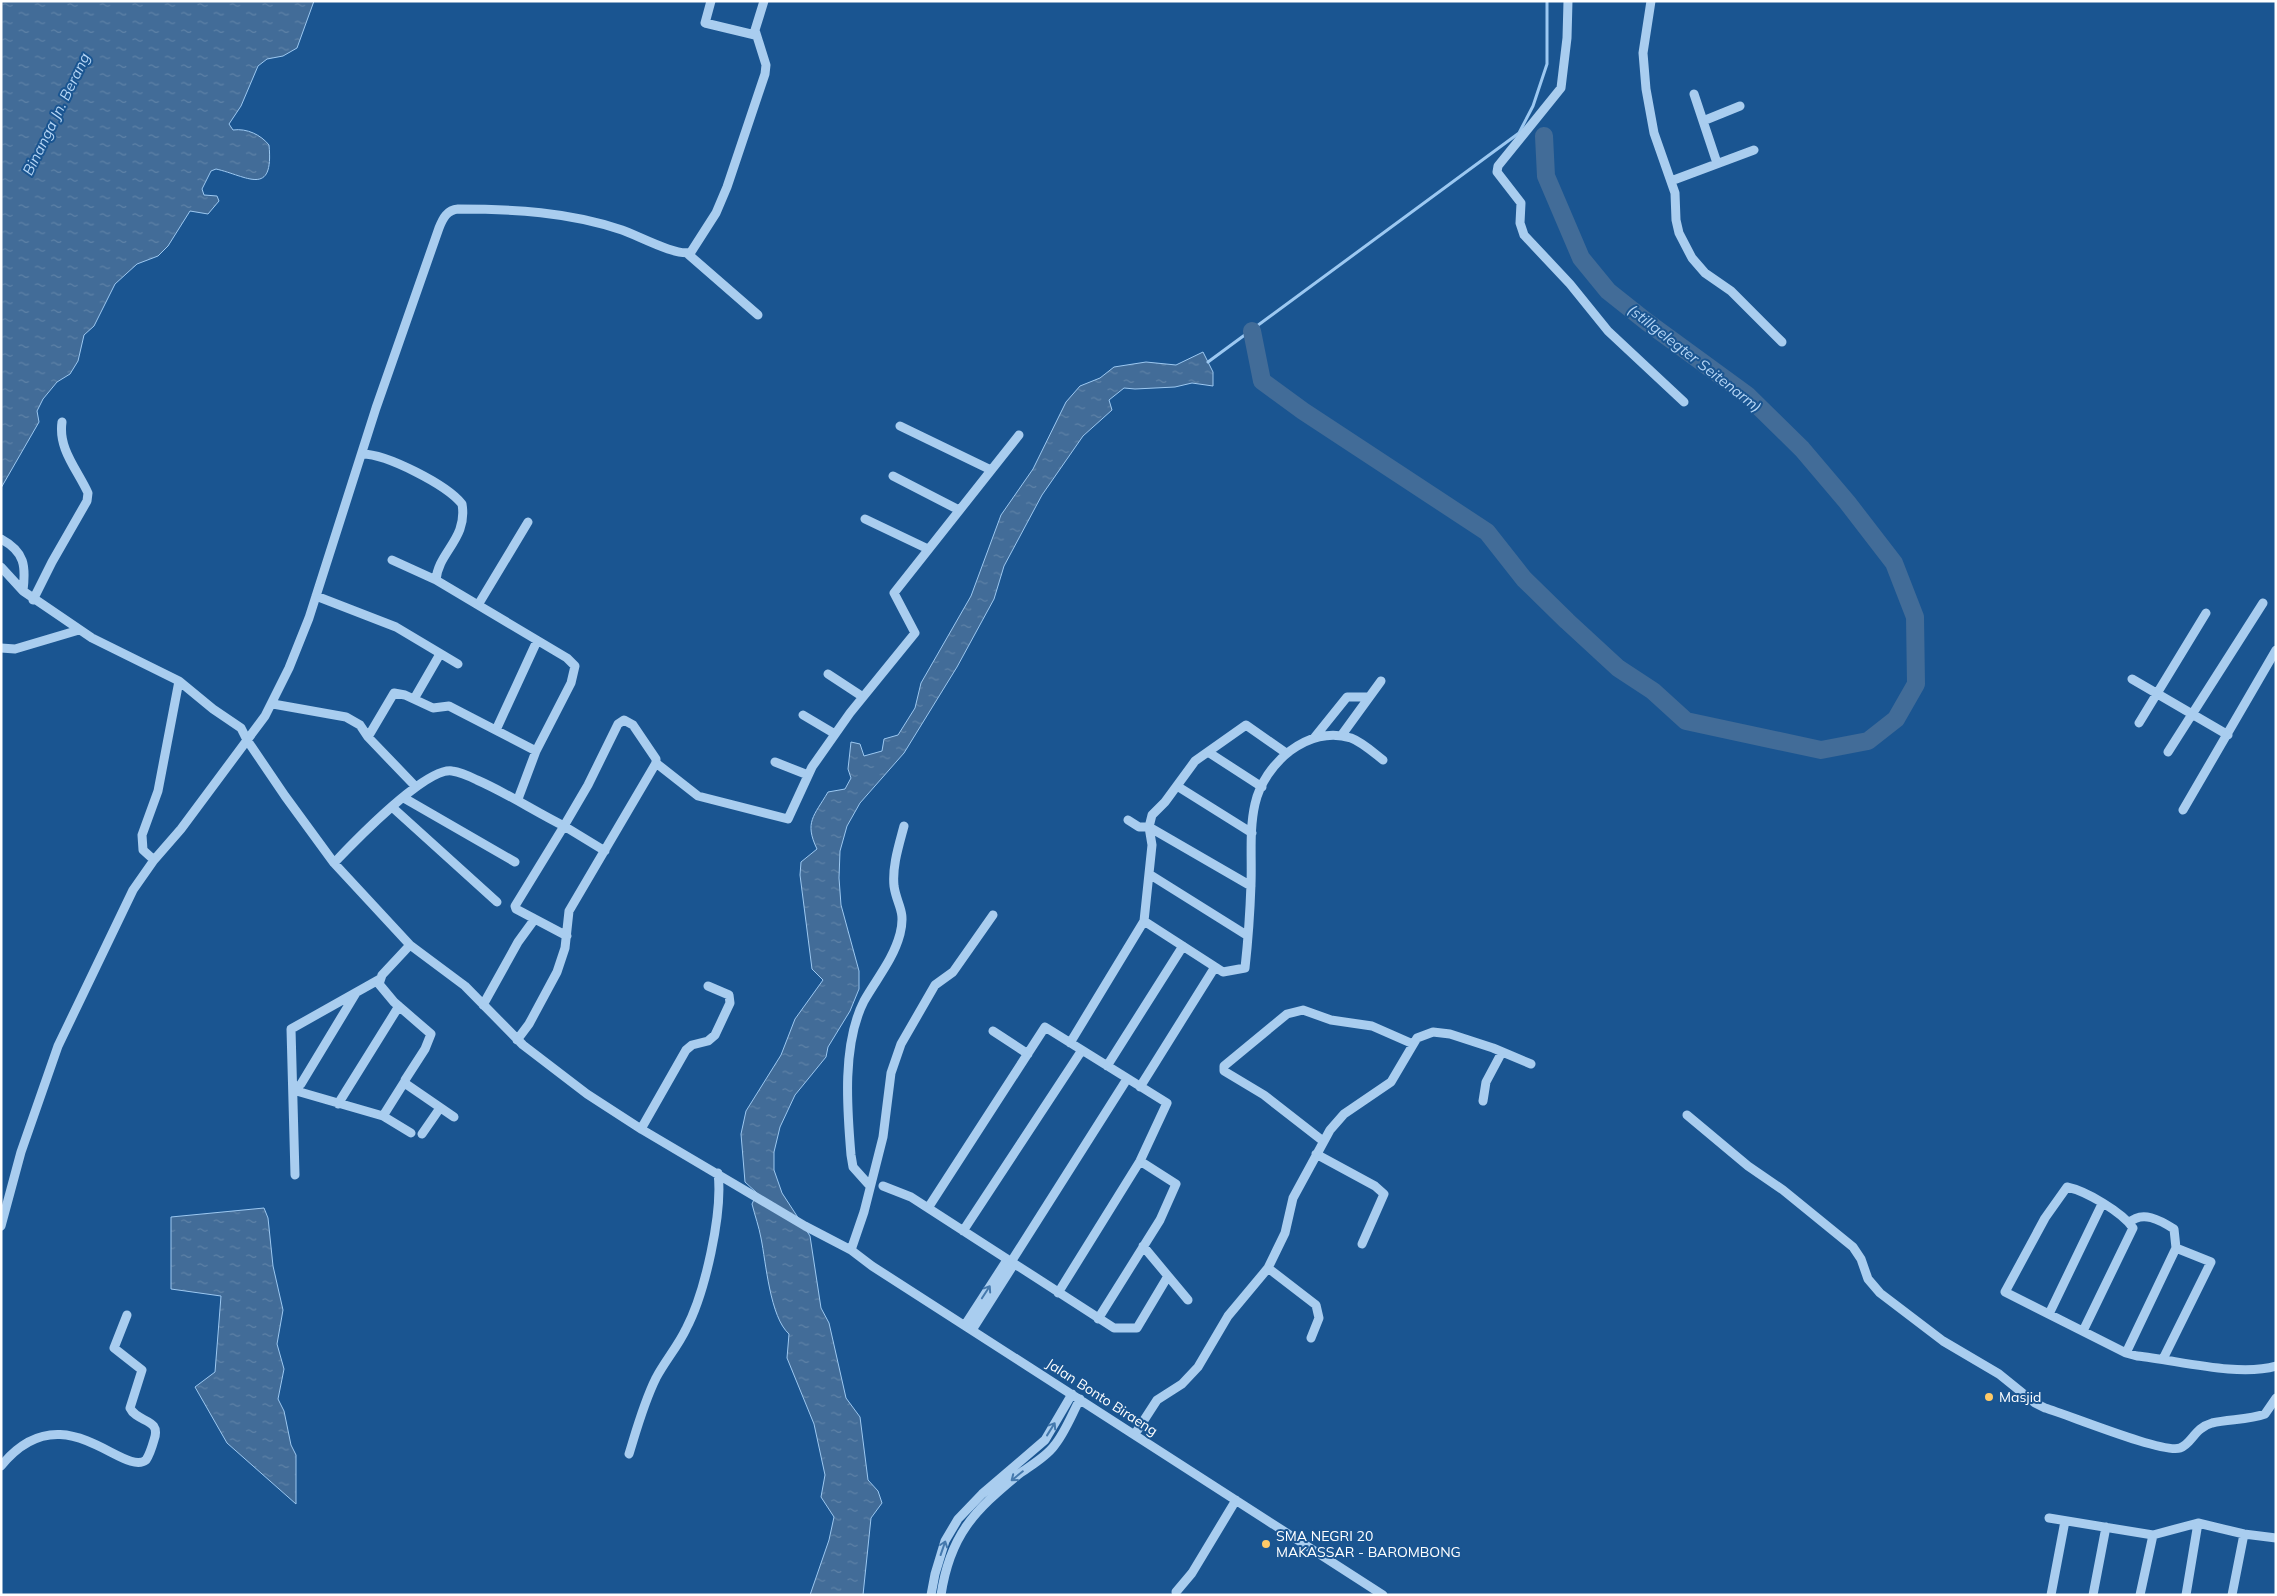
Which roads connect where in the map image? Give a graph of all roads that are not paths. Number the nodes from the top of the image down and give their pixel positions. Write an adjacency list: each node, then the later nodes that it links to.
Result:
1 (711, 1): 5 (street)
2 (1568, 1): 15 (street)
3 (1651, 1): 11 (street)
4 (760, 2): 5 (street)
5 (755, 35): 12 (street)
6 (1694, 94): 8 (street)
7 (1740, 106): 8 (street)
8 (1703, 121): 10 (street)
9 (1754, 150): 10 (street)
10 (1718, 164): 11 (street)
11 (1671, 181): 14 (street)
12 (688, 254): 13 (street); 19 (street)
13 (758, 315)
14 (1782, 342)
15 (1684, 402)
16 (62, 422): 32 (street)
17 (900, 426): 20 (street)
18 (1019, 435): 20 (street)
19 (362, 454): 29 (street); 31 (street)
20 (991, 470): 22 (street)
21 (893, 476): 22 (street)
22 (959, 510): 26 (street)
23 (865, 519): 26 (street)
24 (528, 522): 34 (street)
25 (2, 541): 30 (street)
26 (928, 549): 47 (street)
27 (392, 560): 29 (street)
28 (1, 567): 30 (street, Jalan Bonto Biraeng)
29 (436, 580): 34 (street)
30 (23, 591): 32 (street, Jalan Bonto Biraeng)
31 (316, 596): 40 (street); 50 (street)
32 (33, 600): 36 (street, Jalan Bonto Biraeng)
33 (2263, 603): 51 (street)
34 (478, 606): 37 (street)
35 (2206, 613): 46 (street)
36 (79, 630): 38 (street); 44 (street, Jalan Bonto Biraeng)
37 (537, 640): 54 (street); 61 (street)
38 (1, 648)
39 (2276, 650): 56 (street)
40 (440, 654): 41 (street); 49 (street)
41 (458, 664)
42 (828, 674): 47 (street)
43 (2132, 679): 46 (street)
44 (179, 681): 60 (street, Jalan Bonto Biraeng); 82 (street)
45 (1381, 681): 48 (street)
46 (2156, 694): 51 (street); 53 (street)
47 (863, 697): 55 (street)
48 (1369, 697): 57 (street); 59 (street)
49 (414, 699): 54 (street); 58 (street)
50 (272, 704): 58 (street); 60 (street)
51 (2191, 714): 56 (street); 64 (street)
52 (803, 715): 55 (street)
53 (2139, 723)
54 (496, 730): 61 (street)
55 (835, 734): 68 (street)
56 (2228, 735): 75 (street)
57 (1341, 736): 59 (street); 65 (street)
58 (368, 737): 70 (street)
59 (1314, 738): 63 (street)
60 (247, 740): 82 (street); 84 (street, Jalan Bonto Biraeng)
61 (536, 751): 73 (street)
62 (1208, 752): 63 (street); 69 (street); 71 (street)
63 (1286, 752): 71 (street)
64 (2168, 752)
65 (1383, 760)
66 (775, 762): 68 (street)
67 (656, 763): 68 (street); 77 (street); 81 (street)
68 (808, 775)
69 (1177, 786): 79 (street); 80 (street)
70 (416, 787): 72 (street); 73 (street)
71 (1262, 787): 80 (street)
72 (404, 798): 74 (street); 83 (street)
73 (518, 799): 77 (street)
74 (392, 807): 84 (street); 87 (street)
75 (2183, 810)
76 (1128, 820): 79 (street)
77 (564, 826): 81 (street); 89 (street)
78 (904, 826): 128 (street)
79 (1149, 827): 85 (street); 86 (street)
80 (1252, 833): 86 (street)
81 (605, 851): 91 (street)
82 (154, 860): 133 (street)
83 (515, 862)
84 (334, 864): 93 (street, Jalan Bonto Biraeng)
85 (1149, 874): 90 (street); 92 (street)
86 (1251, 886): 92 (street)
87 (497, 902)
88 (993, 915): 128 (street)
89 (534, 920): 91 (street); 99 (street)
90 (1144, 922): 94 (street); 103 (street)
91 (567, 936): 102 (street)
92 (1248, 936): 95 (street)
93 (410, 945): 96 (street); 99 (street, Jalan Bonto Biraeng)
94 (1183, 946): 95 (street); 109 (street)
95 (1215, 967): 112 (street)
96 (380, 979): 98 (street); 100 (street)
97 (708, 986): 120 (street)
98 (356, 992): 113 (street); 113 (street)
99 (483, 1005): 102 (street, Jalan Bonto Biraeng)
100 (399, 1006): 111 (street); 115 (street)
101 (993, 1031): 107 (street)
102 (517, 1040): 120 (street, Jalan Bonto Biraeng)
103 (1070, 1043): 105 (street); 107 (street)
104 (1413, 1044): 106 (street); 123 (street); 123 (street)
105 (1082, 1050): 109 (street); 134 (street)
106 (1502, 1052): 108 (street); 114 (street)
107 (1028, 1054): 131 (street)
108 (1531, 1064)
109 (1107, 1066): 110 (street)
110 (1127, 1079): 112 (street); 139 (street)
111 (405, 1081): 116 (street); 118 (street)
112 (1140, 1087): 125 (street)
113 (293, 1090): 115 (street); 127 (street)
114 (1483, 1101)
115 (338, 1104): 118 (street)
116 (440, 1108): 119 (street); 122 (street)
117 (1687, 1115): 154 (street)
118 (383, 1116): 121 (street)
119 (454, 1117)
120 (641, 1128): 126 (street, Jalan Bonto Biraeng)
121 (411, 1134)
122 (422, 1134)
123 (1323, 1141): 124 (street)
124 (1316, 1154): 135 (street); 140 (street)
125 (1140, 1161): 136 (street); 142 (street)
126 (718, 1173): 138 (street, Jalan Bonto Biraeng); 156 (street)
127 (295, 1175)
128 (870, 1186): 138 (street)
129 (883, 1186): 131 (street)
130 (2102, 1204): 132 (street); 144 (street); 144 (street)
131 (928, 1208): 134 (street)
132 (2129, 1223): 137 (street); 148 (street)
133 (1, 1226)
134 (964, 1231): 139 (street)
135 (1362, 1244)
136 (1143, 1246): 141 (street); 146 (street)
137 (2176, 1248): 150 (street); 151 (street)
138 (851, 1250): 147 (street, Jalan Bonto Biraeng)
139 (1010, 1262): 142 (street); 147 (street)
140 (1268, 1268): 149 (street); 155 (street)
141 (1168, 1276): 143 (street); 146 (street)
142 (1058, 1293): 146 (street)
143 (1188, 1300)
144 (2049, 1314): 148 (street)
145 (127, 1315): 157 (street)
146 (1098, 1319)
147 (968, 1327): 153 (street, Jalan Bonto Biraeng)
148 (2083, 1331): 150 (street)
149 (1311, 1338)
150 (2126, 1353): 151 (street)
151 (2163, 1359): 152 (street)
152 (2276, 1366)
153 (1076, 1396): 155 (street, Jalan Bonto Biraeng); 167 (street, one-way to 153); 168 (street, one-way to 168)
154 (2276, 1398)
155 (1135, 1434): 158 (street, Jalan Bonto Biraeng)
156 (629, 1454)
157 (1, 1466)
158 (1236, 1500): 166 (street); 169 (street, Jalan Bonto Biraeng)
159 (2049, 1518): 160 (street)
160 (2066, 1520): 162 (street); 170 (street)
161 (2198, 1522): 163 (street); 164 (street); 173 (street)
162 (2106, 1527): 164 (street); 171 (street)
163 (2244, 1534): 165 (street); 174 (street)
164 (2153, 1535): 172 (street)
165 (2276, 1538)
166 (1176, 1592)
167 (931, 1595)
168 (941, 1595)
169 (1383, 1595)
170 (2050, 1595)
171 (2093, 1595)
172 (2140, 1595)
173 (2186, 1595)
174 (2232, 1595)

